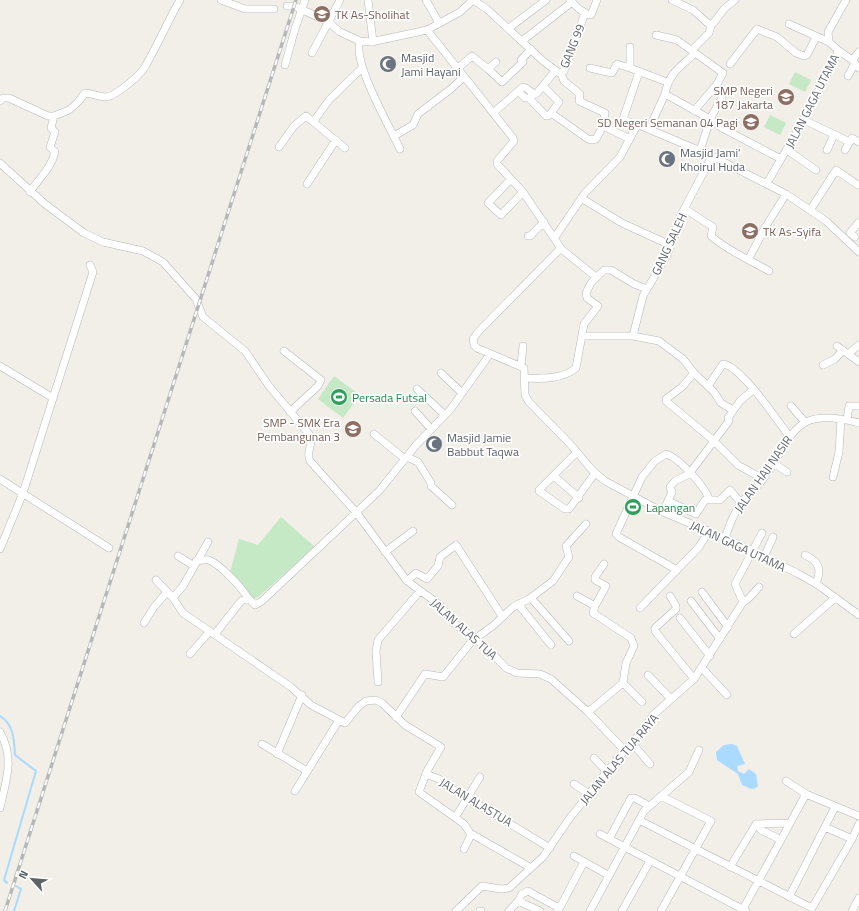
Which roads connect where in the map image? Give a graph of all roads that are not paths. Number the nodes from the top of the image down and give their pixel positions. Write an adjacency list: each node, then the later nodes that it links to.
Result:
1 (180, 0): 58 (street)
2 (306, 0): 16 (street)
3 (340, 0): 18 (street)
4 (368, 0): 28 (street)
5 (426, 0): 19 (street)
6 (473, 0): 19 (street); 22 (street)
7 (546, 0): 22 (street)
8 (596, 0): 17 (street)
9 (672, 0): 21 (street)
10 (735, 0): 21 (street)
11 (846, 0): 29 (street, JALAN GAGA UTAMA)
12 (223, 1): 15 (street)
13 (570, 1): 17 (street); 27 (street, GANG 99)
14 (287, 6): 16 (street)
15 (274, 9)
16 (303, 10): 18 (street); 39 (street)
17 (585, 13): 45 (street, GANG 99)
18 (328, 23): 26 (street); 35 (street)
19 (440, 23): 23 (street)
20 (789, 24): 25 (street)
21 (711, 26): 33 (street)
22 (509, 28): 27 (street)
23 (427, 30): 28 (street); 43 (street)
24 (656, 35): 33 (street)
25 (816, 37): 29 (street); 37 (street)
26 (360, 40): 28 (street); 40 (street)
27 (522, 41): 31 (street)
28 (373, 42)
29 (829, 42): 32 (street, JALAN GAGA UTAMA)
30 (630, 47): 42 (street)
31 (531, 49): 44 (street); 45 (street)
32 (838, 50): 38 (street); 60 (street, JALAN GAGA UTAMA)
33 (693, 52): 49 (street); 55 (street)
34 (859, 52): 38 (street)
35 (312, 53)
36 (496, 62): 44 (street)
37 (730, 64)
38 (855, 64): 47 (street)
39 (285, 65)
40 (362, 68): 61 (street); 66 (street)
41 (590, 68): 42 (street)
42 (630, 68): 46 (street)
43 (457, 69): 44 (street); 48 (street)
44 (488, 69)
45 (558, 72): 50 (street, GANG 99); 62 (street)
46 (638, 72): 49 (street); 63 (street)
47 (848, 76)
48 (464, 77): 56 (street); 66 (street)
49 (667, 82): 51 (street)
50 (543, 86): 52 (street, GANG 99); 57 (street)
51 (664, 94): 55 (street); 64 (street)
52 (531, 96): 56 (street); 57 (street)
53 (722, 98): 59 (street)
54 (0, 101): 58 (street)
55 (694, 111): 59 (street)
56 (493, 113): 82 (street)
57 (551, 113): 62 (street)
58 (54, 116): 86 (street)
59 (710, 119): 77 (street); 79 (street)
60 (804, 120): 65 (street); 74 (street, JALAN GAGA UTAMA)
61 (314, 121): 68 (street); 71 (street)
62 (603, 126): 67 (street)
63 (638, 126): 64 (street); 67 (street)
64 (649, 129): 77 (street)
65 (834, 135): 69 (street); 75 (street)
66 (394, 136): 73 (street)
67 (630, 139): 89 (street)
68 (336, 140): 72 (street); 84 (street)
69 (850, 142): 70 (street); 76 (street)
70 (859, 142)
71 (279, 147)
72 (346, 148)
73 (400, 149)
74 (787, 150): 79 (street, JALAN GAGA UTAMA); 81 (street)
75 (827, 150)
76 (845, 150)
77 (700, 151): 78 (street)
78 (712, 156): 83 (street); 90 (street, GANG SALEH)
79 (781, 159): 83 (street, JALAN GAGA UTAMA)
80 (0, 163): 86 (street, JALAN ALAS TUA)
81 (816, 170)
82 (511, 179): 87 (street); 87 (street)
83 (767, 183): 88 (street)
84 (307, 184)
85 (858, 185): 91 (street)
86 (30, 192): 128 (street, JALAN ALAS TUA)
87 (523, 192): 92 (street)
88 (786, 194): 91 (street); 100 (street)
89 (581, 198): 96 (street); 97 (street)
90 (684, 209): 97 (street, GANG SALEH); 100 (street)
91 (811, 209): 99 (street)
92 (544, 222): 95 (street); 96 (street)
93 (859, 222): 94 (street)
94 (850, 233)
95 (528, 236)
96 (555, 237): 98 (street)
97 (670, 245): 104 (street, GANG SALEH)
98 (560, 248): 103 (street); 111 (street)
99 (859, 252)
100 (748, 260): 102 (street)
101 (90, 265): 123 (street)
102 (769, 272)
103 (596, 277): 104 (street); 105 (street)
104 (647, 289): 106 (street, GANG SALEH)
105 (582, 336): 106 (street); 118 (street)
106 (633, 336): 117 (street)
107 (859, 345): 109 (street)
108 (524, 346): 115 (street)
109 (843, 350): 112 (street); 113 (street)
110 (284, 351): 128 (street)
111 (490, 354): 115 (street); 122 (street)
112 (859, 362)
113 (823, 365)
114 (0, 366): 123 (street)
115 (521, 366): 118 (street, JALAN GAGA UTAMA)
116 (442, 373): 122 (street)
117 (694, 373): 119 (street); 136 (street)
118 (525, 378): 137 (street, JALAN GAGA UTAMA)
119 (708, 386): 121 (street); 126 (street)
120 (417, 389): 129 (street)
121 (754, 389): 126 (street); 135 (street)
122 (462, 393): 129 (street)
123 (53, 398): 147 (street)
124 (791, 406): 131 (street)
125 (859, 406): 130 (street)
126 (733, 410): 136 (street)
127 (415, 411): 133 (street)
128 (290, 412): 154 (street, JALAN ALAS TUA)
129 (445, 415): 133 (street)
130 (844, 419): 131 (street); 132 (street); 144 (street)
131 (805, 422): 135 (street, JALAN HAJI NASIR)
132 (859, 423)
133 (431, 429): 138 (street)
134 (374, 434): 138 (street)
135 (789, 436): 139 (street, JALAN HAJI NASIR)
136 (714, 441): 142 (street); 146 (street)
137 (577, 452): 141 (street, JALAN GAGA UTAMA); 143 (street)
138 (406, 458): 153 (street); 154 (street)
139 (773, 463): 140 (street); 146 (street, JALAN HAJI NASIR)
140 (787, 472)
141 (595, 473): 148 (street, JALAN GAGA UTAMA); 149 (street)
142 (690, 474): 148 (street); 150 (street); 151 (street)
143 (554, 476): 149 (street); 149 (street)
144 (834, 477)
145 (0, 479): 147 (street)
146 (762, 479): 152 (street, JALAN HAJI NASIR)
147 (23, 493): 163 (street); 164 (street)
148 (632, 496): 155 (street, JALAN GAGA UTAMA); 172 (street)
149 (579, 498)
150 (709, 500): 151 (street); 152 (street)
151 (668, 501): 155 (street)
152 (741, 503): 161 (street, JALAN HAJI NASIR)
153 (452, 505)
154 (356, 512): 165 (street, JALAN ALAS TUA); 183 (street)
155 (663, 512): 158 (street, JALAN GAGA UTAMA)
156 (586, 524): 184 (street)
157 (413, 531): 165 (street)
158 (709, 531): 161 (street, JALAN GAGA UTAMA); 172 (street)
159 (762, 533): 166 (street)
160 (773, 537): 169 (street)
161 (725, 538): 166 (street, JALAN GAGA UTAMA)
162 (208, 542): 170 (street)
163 (109, 548)
164 (0, 549)
165 (385, 552): 174 (street, JALAN ALAS TUA)
166 (752, 552): 169 (street, JALAN GAGA UTAMA); 187 (street)
167 (805, 555): 175 (street)
168 (178, 556): 170 (street)
169 (764, 557): 175 (street, JALAN GAGA UTAMA)
170 (195, 564): 182 (street); 183 (street)
171 (604, 564): 189 (street)
172 (677, 570): 190 (street)
173 (156, 580): 178 (street)
174 (407, 581): 177 (street, JALAN ALAS TUA); 192 (street)
175 (816, 584): 185 (street, JALAN GAGA UTAMA)
176 (759, 587): 187 (street, JALAN ALAS TUA RAYA)
177 (420, 591): 198 (street, JALAN ALAS TUA); 207 (street)
178 (168, 592): 182 (street); 194 (street)
179 (702, 592): 195 (street)
180 (577, 596): 189 (street)
181 (670, 596): 206 (street)
182 (173, 598): 196 (street)
183 (248, 598): 196 (street)
184 (531, 598): 188 (street); 200 (street)
185 (836, 598): 191 (street, JALAN GAGA UTAMA); 197 (street)
186 (691, 601): 199 (street)
187 (743, 602): 195 (street, JALAN ALAS TUA RAYA)
188 (518, 604): 192 (street); 201 (street)
189 (595, 606): 208 (street)
190 (640, 608)
191 (859, 615)
192 (502, 616): 198 (street)
193 (680, 618): 203 (street)
194 (144, 623)
195 (728, 627): 199 (street, JALAN ALAS TUA RAYA)
196 (212, 632): 202 (street); 209 (street)
197 (794, 634)
198 (476, 639): 213 (street, JALAN ALAS TUA); 214 (street)
199 (720, 639): 203 (street, JALAN ALAS TUA RAYA)
200 (569, 641)
201 (551, 644)
202 (190, 654)
203 (710, 656): 204 (street, JALAN ALAS TUA RAYA)
204 (702, 668): 206 (street, JALAN ALAS TUA RAYA); 210 (street)
205 (648, 675): 211 (street)
206 (694, 679): 211 (street, JALAN ALAS TUA RAYA)
207 (378, 682)
208 (622, 683): 212 (street); 213 (street)
209 (302, 695): 215 (street); 221 (street)
210 (727, 695)
211 (671, 699): 217 (street, JALAN ALAS TUA RAYA)
212 (642, 702)
213 (588, 712): 220 (street, JALAN ALAS TUA)
214 (396, 717): 215 (street); 226 (street, JALAN ALASTUA)
215 (339, 720): 224 (street)
216 (0, 732): 237 (street)
217 (632, 743): 220 (street, JALAN ALAS TUA RAYA); 223 (street)
218 (262, 744): 221 (street)
219 (699, 750): 233 (street)
220 (625, 751): 225 (street, JALAN ALAS TUA RAYA)
221 (277, 754): 224 (street)
222 (594, 758): 225 (street)
223 (650, 764)
224 (307, 771): 230 (street)
225 (607, 772): 231 (street, JALAN ALAS TUA RAYA)
226 (426, 774): 234 (street, JALAN ALASTUA); 245 (street)
227 (480, 777): 234 (street)
228 (786, 781): 232 (street)
229 (574, 784): 231 (street)
230 (295, 791)
231 (589, 794): 250 (street, JALAN ALAS TUA RAYA)
232 (806, 794): 236 (street); 241 (street)
233 (661, 796): 235 (street); 253 (street)
234 (468, 797): 238 (street); 250 (street, JALAN ALASTUA)
235 (649, 806): 240 (street); 247 (street)
236 (835, 807): 239 (street); 244 (street)
237 (0, 808)
238 (458, 813)
239 (859, 816)
240 (639, 820): 251 (street); 253 (street)
241 (790, 823): 242 (street); 249 (street)
242 (756, 824): 249 (street); 257 (street)
243 (859, 824): 248 (street)
244 (825, 827): 248 (street); 262 (street)
245 (470, 833): 252 (street); 258 (street)
246 (600, 834): 247 (street)
247 (609, 839): 251 (street)
248 (852, 839): 262 (street)
249 (781, 840): 261 (street)
250 (550, 848): 258 (street, JALAN ALAS TUA RAYA)
251 (624, 848): 255 (street); 259 (street)
252 (464, 849)
253 (695, 849): 257 (street); 260 (street)
254 (574, 856): 256 (street)
255 (650, 861): 260 (street); 271 (street)
256 (584, 862): 259 (street); 265 (street)
257 (730, 866): 261 (street)
258 (530, 868): 267 (street, JALAN ALAS TUA RAYA)
259 (608, 875): 270 (street)
260 (680, 876): 266 (street); 272 (street)
261 (759, 882): 262 (street); 266 (street)
262 (789, 897)
263 (859, 898): 273 (street)
264 (518, 901): 265 (street); 268 (street); 269 (street)
265 (559, 910)
266 (744, 910)
267 (456, 911)
268 (509, 911)
269 (540, 911)
270 (590, 911)
271 (622, 911)
272 (661, 911)
273 (852, 911)

